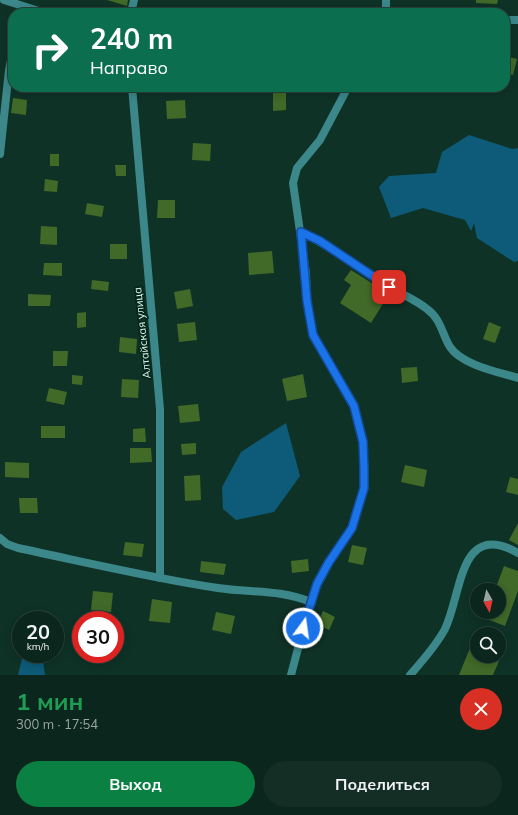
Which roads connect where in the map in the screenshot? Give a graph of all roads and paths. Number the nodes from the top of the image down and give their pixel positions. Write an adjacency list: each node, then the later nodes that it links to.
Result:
1 (4, 0): 2 (street)
2 (22, 8)
3 (8, 79): 6 (street)
4 (132, 92): 11 (street, Алтайская улица)
5 (345, 92): 7 (street)
6 (0, 154)
7 (301, 232): 8 (street); 12 (street)
8 (518, 378)
9 (0, 538): 11 (street)
10 (518, 553): 14 (street)
11 (160, 578): 12 (street)
12 (310, 602): 13 (street)
13 (291, 675)
14 (410, 675)

